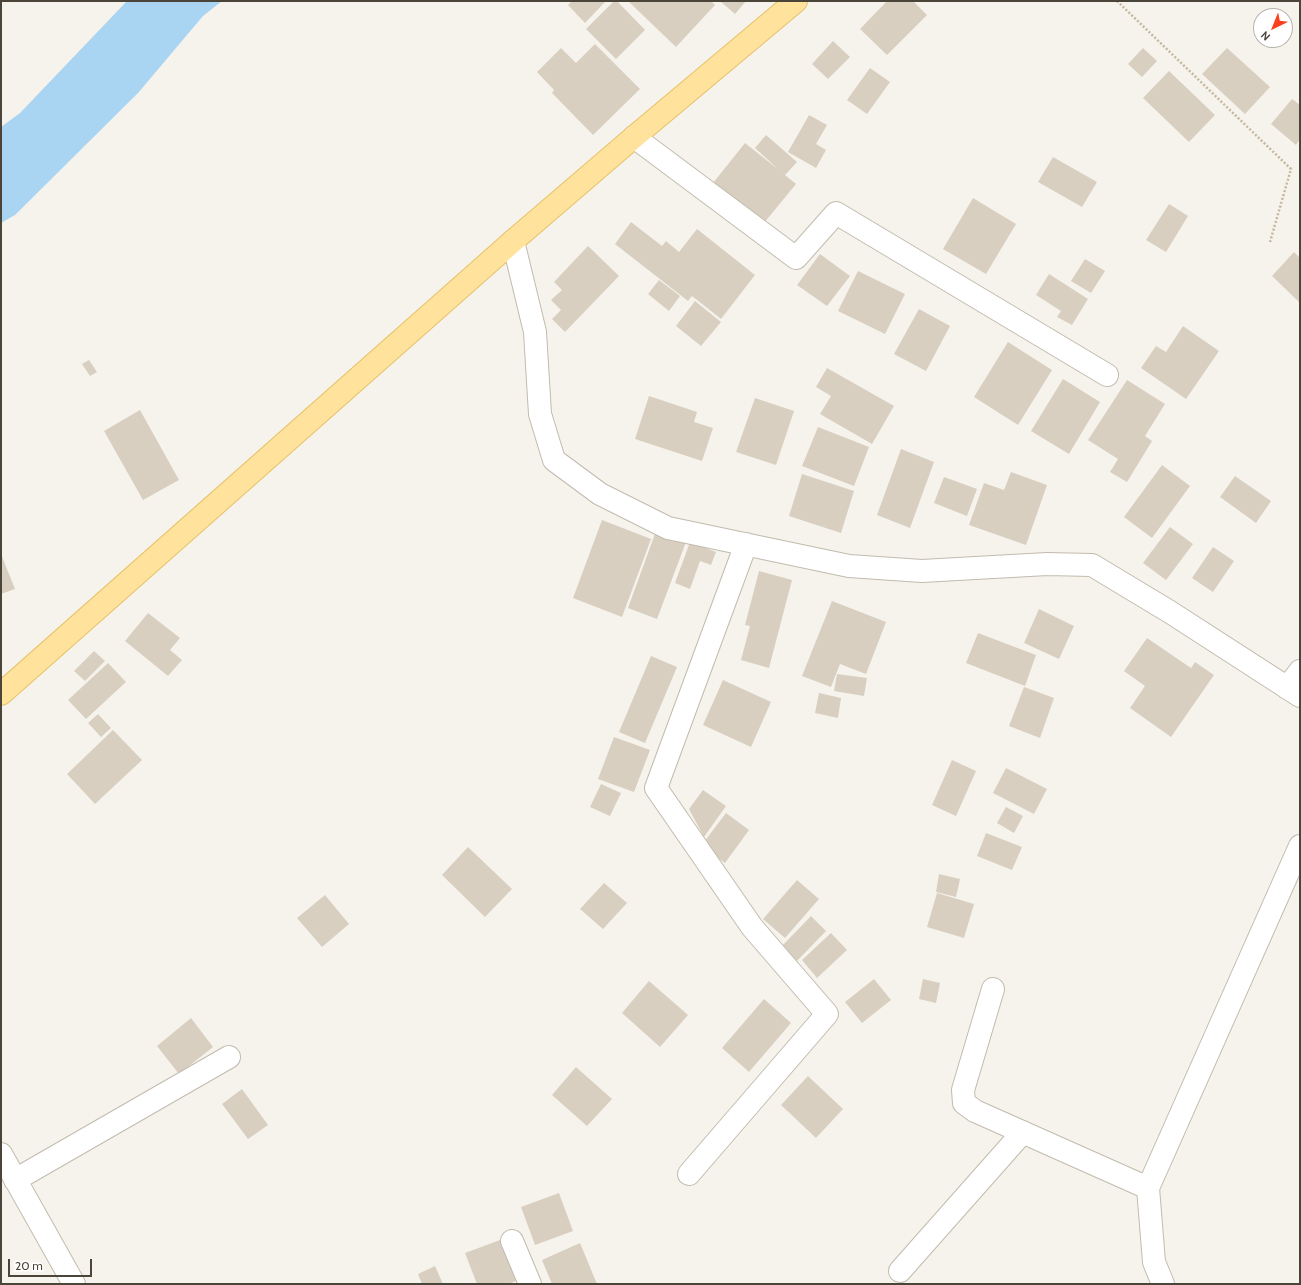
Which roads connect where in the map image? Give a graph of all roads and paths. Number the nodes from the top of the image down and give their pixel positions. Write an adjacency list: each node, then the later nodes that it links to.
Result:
1 (796, 1): 3 (main road)
2 (1117, 1): 5 (path)
3 (634, 137): 4 (main road); 6 (street)
4 (513, 241): 7 (street); 9 (main road)
5 (1270, 242)
6 (1107, 375)
7 (746, 544): 8 (street); 15 (street)
8 (1296, 685)
9 (1, 694)
10 (1300, 846): 17 (street)
11 (993, 989): 13 (street)
12 (229, 1057): 16 (street)
13 (1023, 1132): 17 (street); 19 (street)
14 (1, 1154): 16 (street)
15 (689, 1174)
16 (15, 1180): 20 (street)
17 (1148, 1188): 22 (street)
18 (512, 1241): 21 (street)
19 (900, 1271)
20 (74, 1284)
21 (530, 1284)
22 (1163, 1284)

